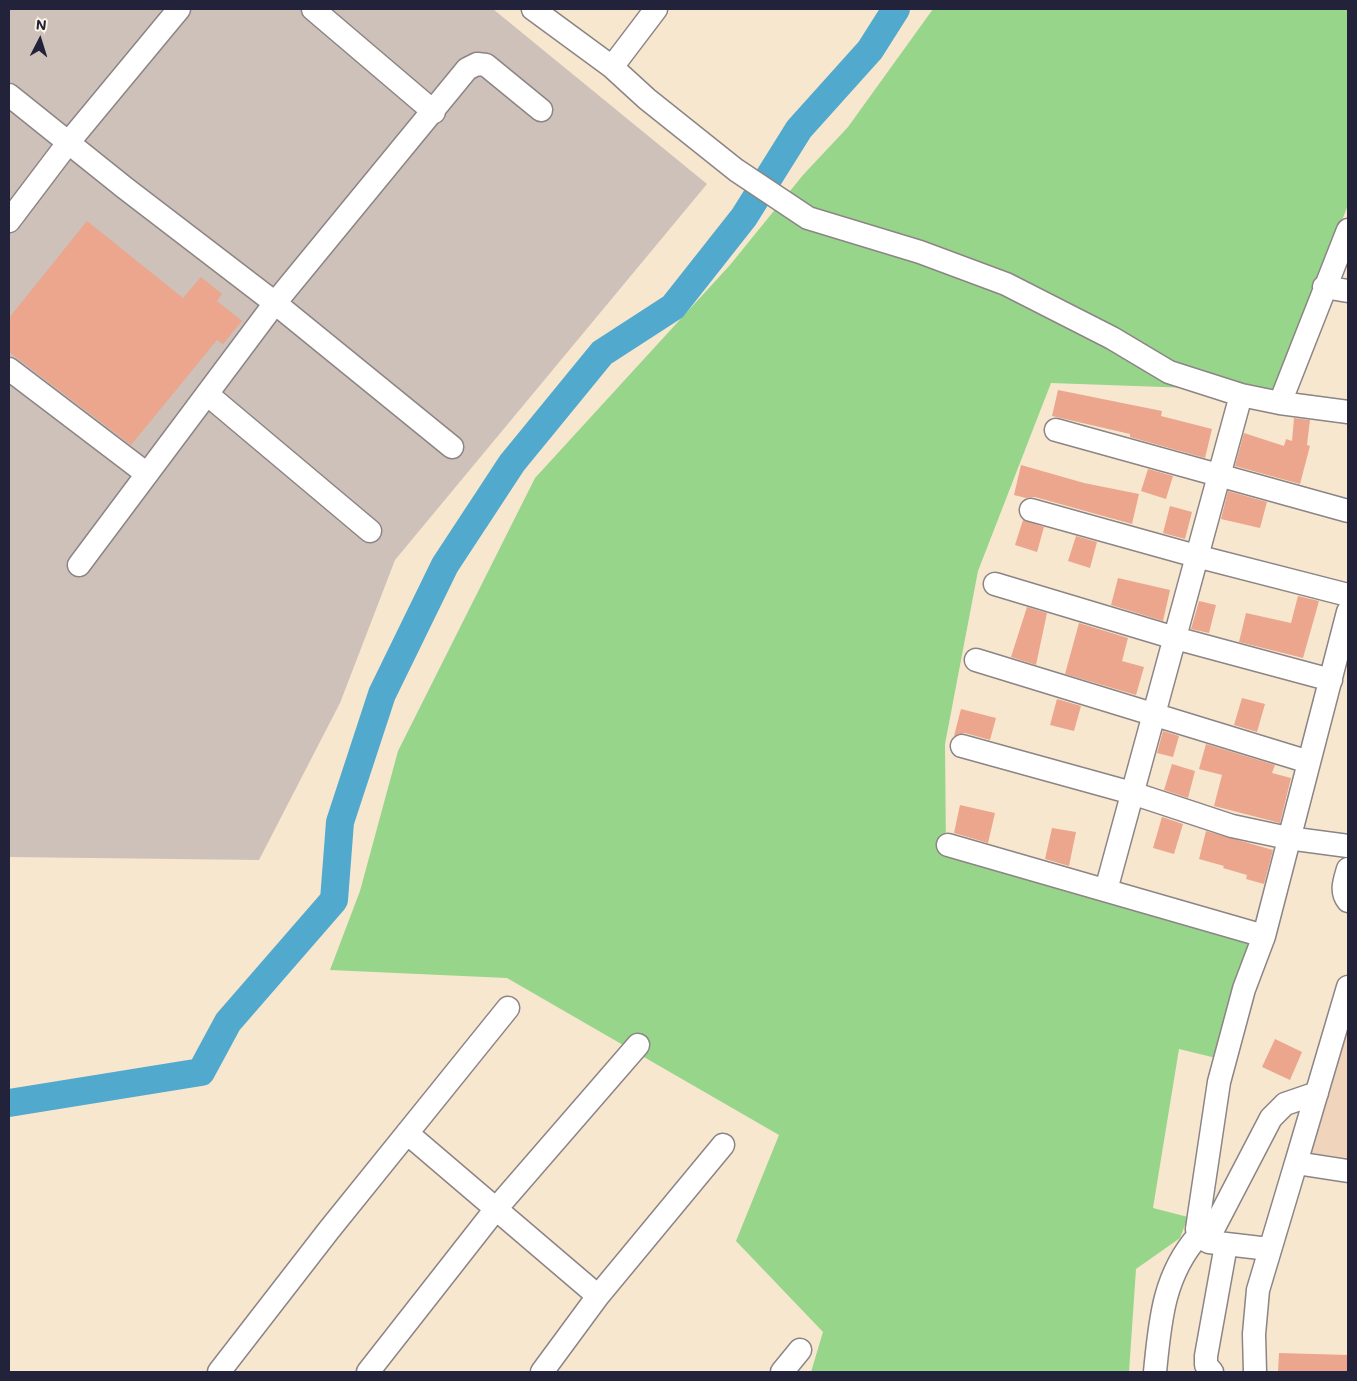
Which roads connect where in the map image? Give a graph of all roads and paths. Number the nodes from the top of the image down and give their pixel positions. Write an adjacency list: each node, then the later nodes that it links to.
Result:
1 (179, 9): 9 (street)
2 (313, 9): 8 (street)
3 (533, 9): 5 (street)
4 (656, 9): 5 (street)
5 (612, 66): 17 (street)
6 (9, 95): 9 (street)
7 (541, 110): 8 (street)
8 (434, 112): 14 (street)
9 (68, 143): 10 (street); 14 (street)
10 (9, 221)
11 (1348, 230): 12 (street)
12 (1324, 288): 13 (street); 18 (street)
13 (1348, 291)
14 (275, 302): 16 (street); 21 (street)
15 (9, 370): 22 (street)
16 (207, 394): 22 (street); 26 (street)
17 (1241, 395): 18 (street); 23 (street)
18 (1280, 403): 19 (street)
19 (1348, 412)
20 (1056, 430): 23 (street)
21 (452, 446)
22 (147, 474): 28 (street)
23 (1219, 476): 25 (street); 27 (street)
24 (1031, 510): 27 (street)
25 (1348, 511)
26 (370, 531)
27 (1196, 556): 30 (street); 32 (street)
28 (79, 565)
29 (995, 584): 32 (street)
30 (1348, 595)
31 (1348, 612): 34 (street)
32 (1175, 638): 34 (street); 35 (street)
33 (976, 660): 35 (street)
34 (1331, 680): 37 (street)
35 (1153, 715): 37 (street); 38 (street)
36 (962, 746): 38 (street)
37 (1309, 762): 39 (street)
38 (1132, 793): 39 (street); 43 (street)
39 (1288, 838): 41 (street); 45 (street)
40 (948, 845): 43 (street)
41 (1348, 846)
42 (1348, 869): 44 (street)
43 (1106, 890): 45 (street)
44 (1348, 901)
45 (1264, 936): 55 (street)
46 (1348, 987): 49 (street)
47 (508, 1008): 50 (street)
48 (638, 1045): 54 (street)
49 (1316, 1093): 52 (street); 55 (street)
50 (407, 1133): 54 (street); 59 (street)
51 (723, 1145): 57 (street)
52 (1296, 1163): 53 (street); 56 (street)
53 (1348, 1171)
54 (495, 1210): 57 (street); 60 (street)
55 (1210, 1241): 56 (street); 63 (street); 64 (street)
56 (1269, 1249): 65 (street)
57 (598, 1296): 61 (street)
58 (800, 1350): 62 (street)
59 (219, 1372)
60 (368, 1372)
61 (542, 1372)
62 (782, 1372)
63 (1155, 1372)
64 (1212, 1372)
65 (1254, 1372)

